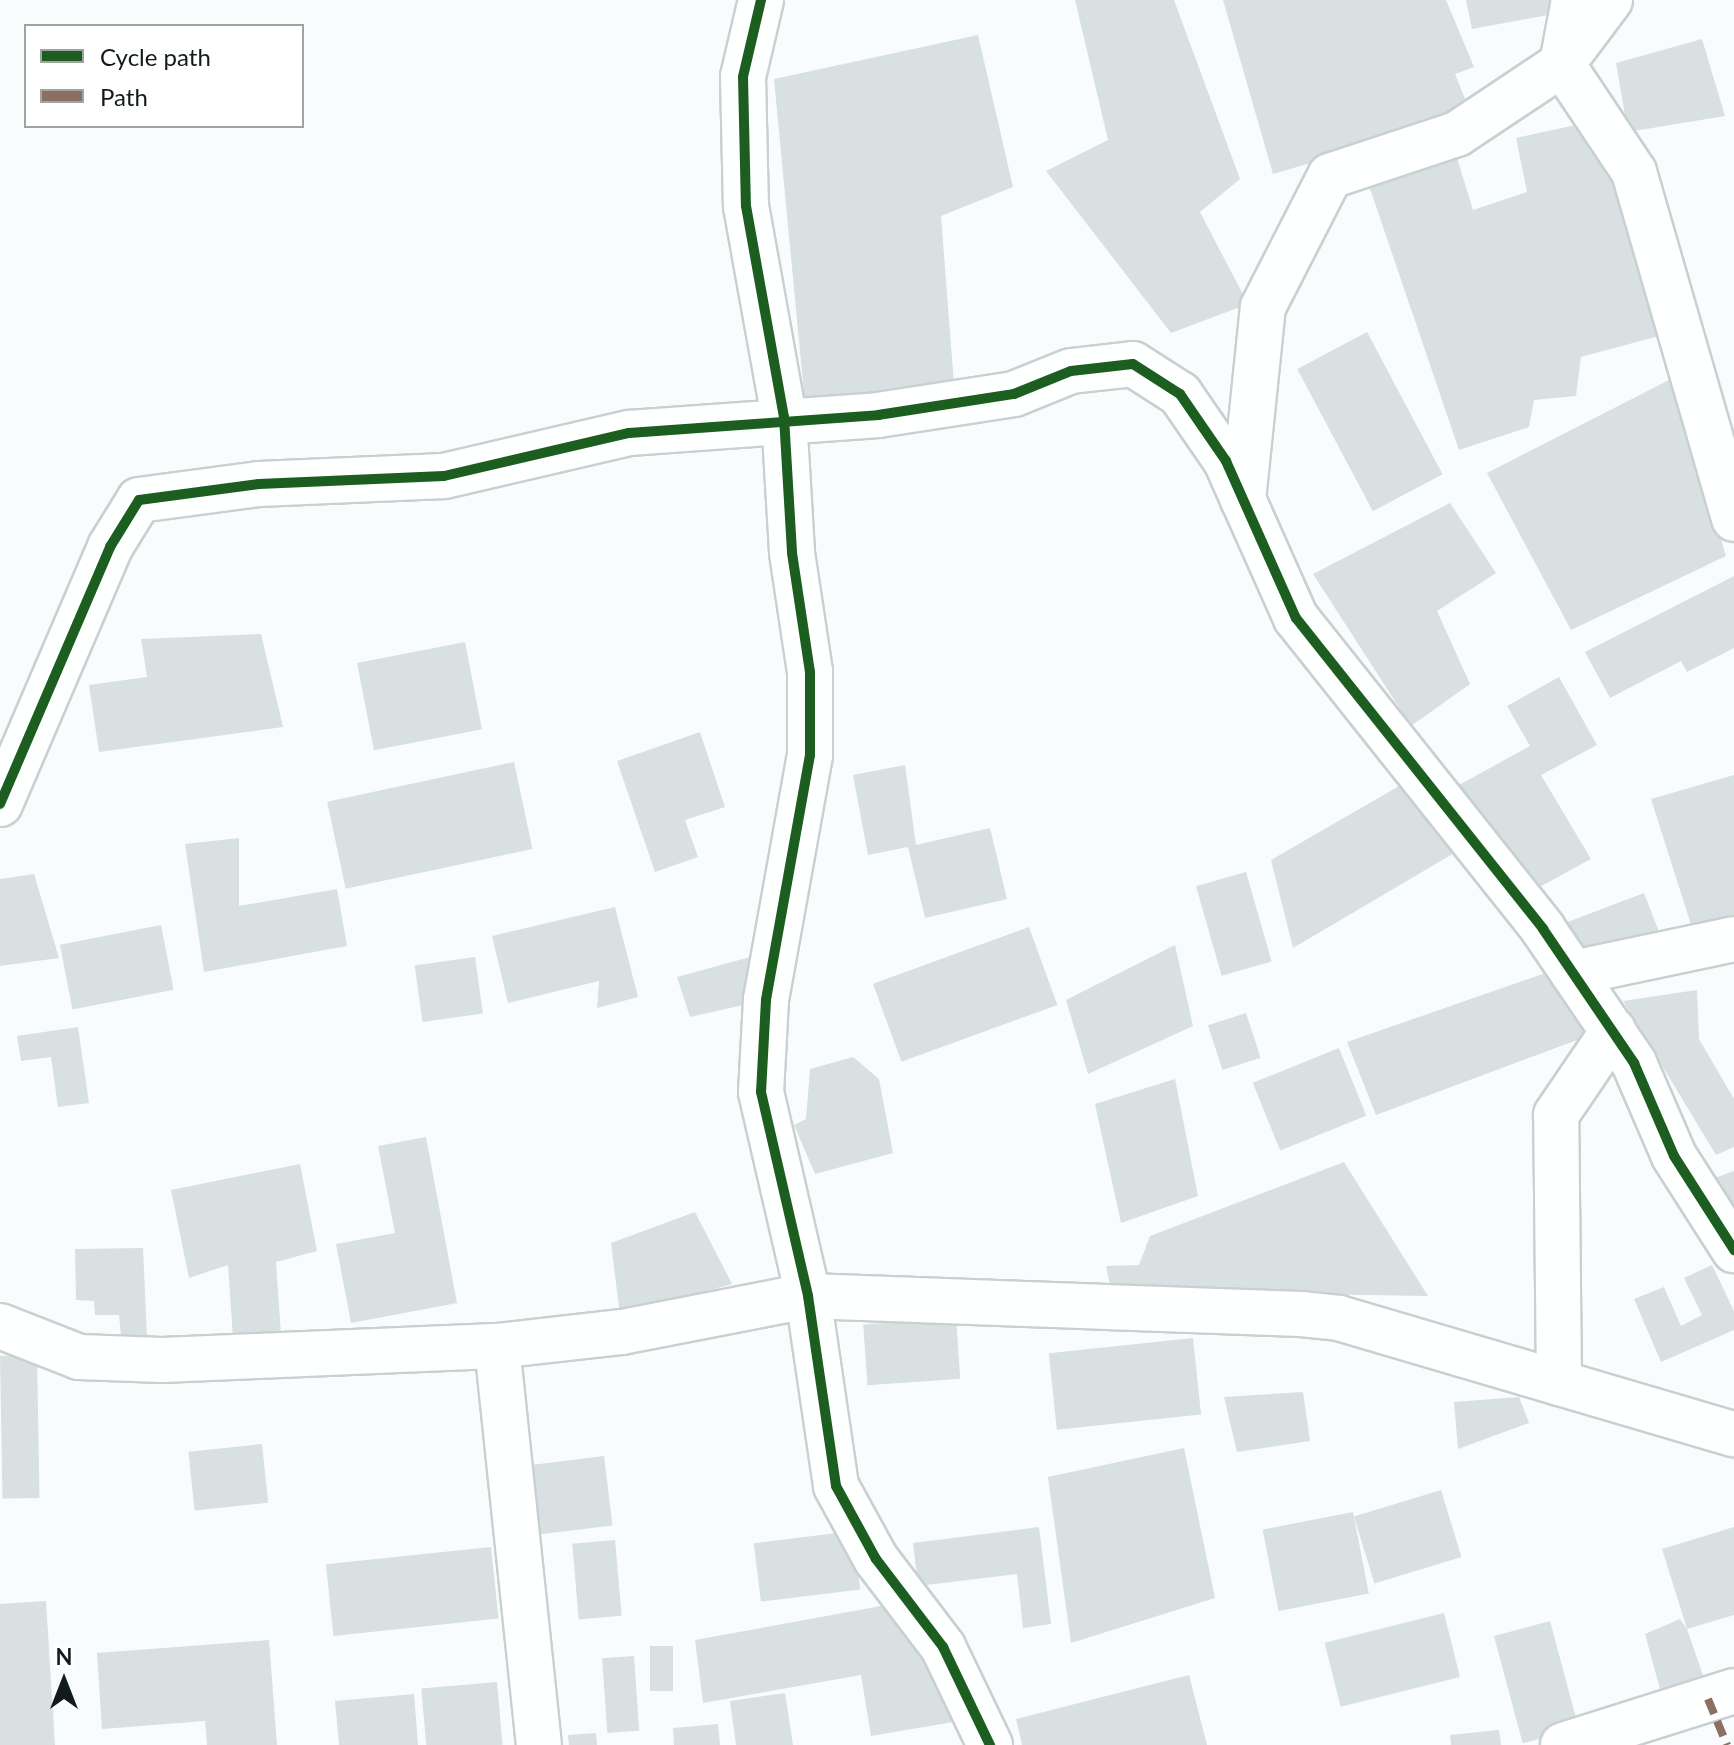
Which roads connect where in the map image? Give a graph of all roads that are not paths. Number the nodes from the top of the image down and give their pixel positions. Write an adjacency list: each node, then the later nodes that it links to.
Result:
1 (761, 0): 5 (street)
2 (1574, 0): 4 (street)
3 (1610, 0): 4 (street)
4 (1562, 64): 6 (street); 7 (street)
5 (784, 417): 6 (street); 8 (street); 13 (street)
6 (1243, 500): 10 (street)
7 (1734, 519)
8 (0, 804)
9 (1734, 939): 10 (street)
10 (1573, 973): 11 (street)
11 (1613, 1031): 12 (street); 16 (street)
12 (1734, 1250)
13 (808, 1296): 15 (street); 16 (street); 20 (street)
14 (0, 1326): 15 (street)
15 (497, 1346): 19 (street)
16 (1559, 1383): 17 (street)
17 (1734, 1434)
18 (1734, 1691): 21 (street)
19 (539, 1745)
20 (990, 1745)
21 (1563, 1745)

